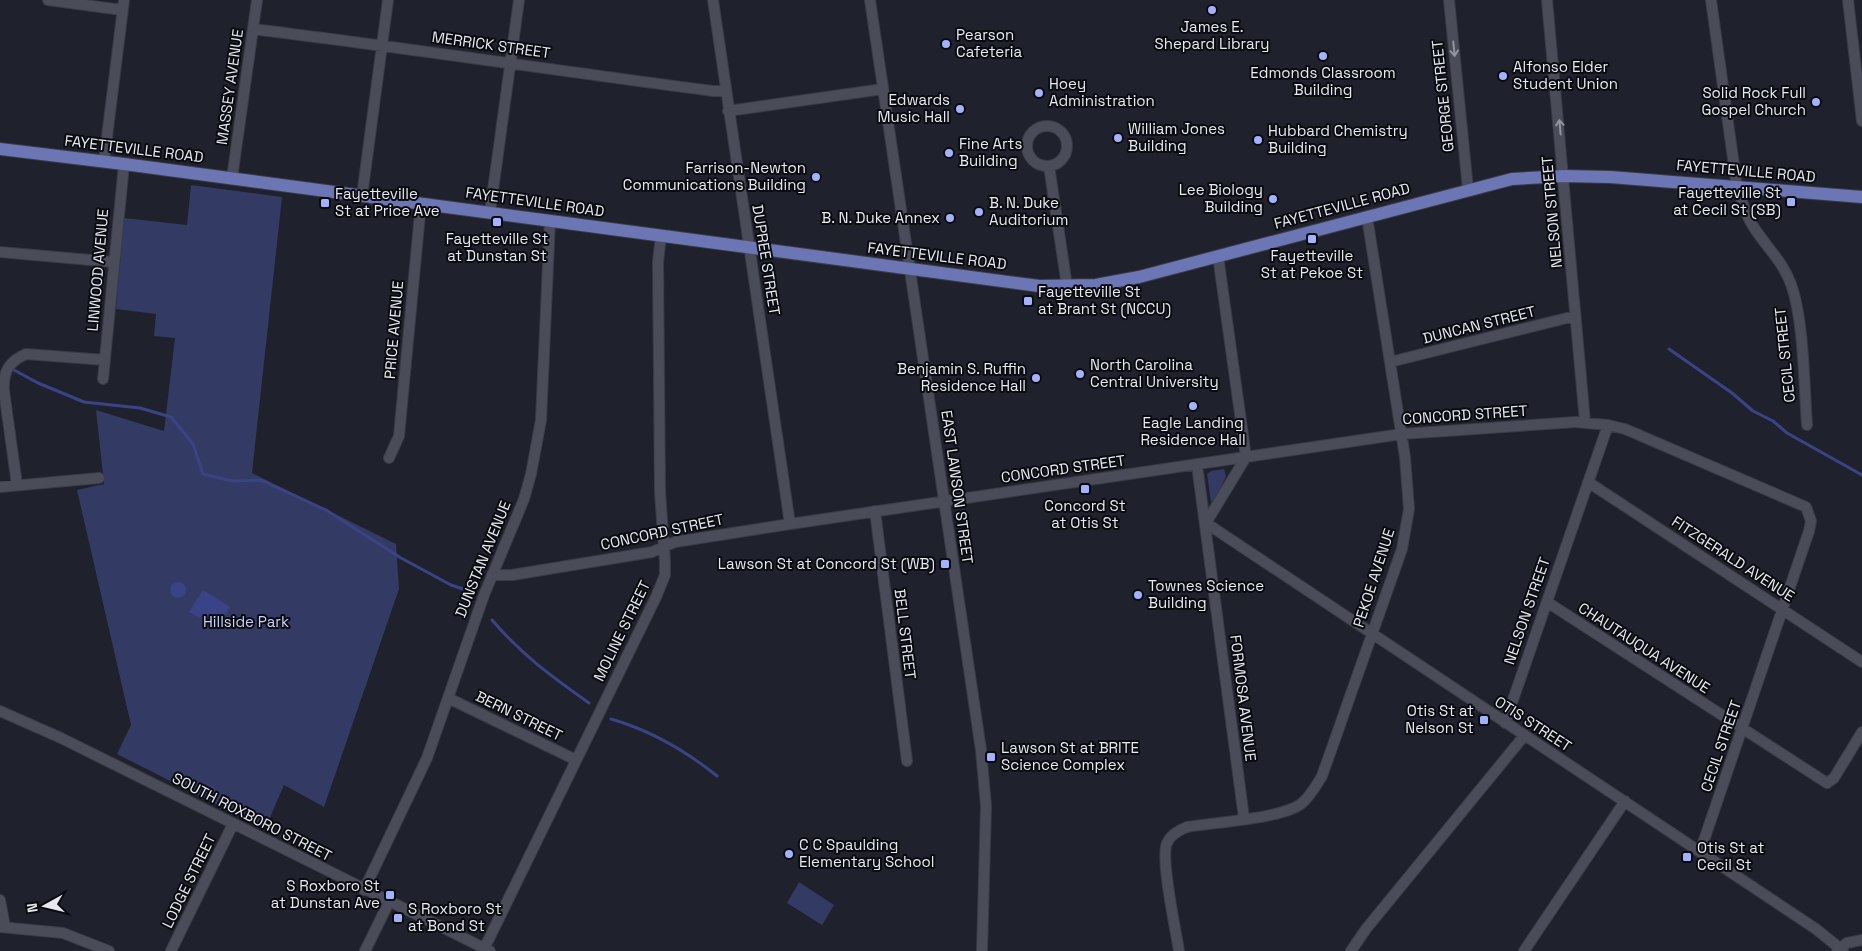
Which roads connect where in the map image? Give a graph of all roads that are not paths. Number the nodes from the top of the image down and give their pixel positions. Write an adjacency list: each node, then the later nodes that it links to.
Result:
1 (48, 0): 11 (street)
2 (257, 0): 12 (street, MASSEY AVENUE)
3 (388, 0): 13 (street)
4 (519, 0): 14 (street)
5 (713, 0): 16 (street, DUPREE STREET)
6 (870, 0): 15 (street, EAST LAWSON STREET)
7 (1449, 0): 26 (street, GEORGE STREET, one-way to 26)
8 (1547, 0): 23 (street, NELSON STREET, one-way to 8)
9 (1711, 0): 25 (street, CECIL STREET)
10 (1848, 0): 18 (street)
11 (123, 5): 20 (street)
12 (253, 28): 13 (street, MERRICK STREET); 24 (street, MASSEY AVENUE)
13 (382, 44): 14 (street, MERRICK STREET); 27 (street)
14 (511, 62): 16 (street, MERRICK STREET); 30 (street)
15 (883, 89): 17 (street); 38 (street, EAST LAWSON STREET)
16 (725, 91): 17 (street, DUPREE STREET)
17 (728, 111): 34 (street, DUPREE STREET)
18 (1862, 121)
19 (0, 149): 20 (main road, FAYETTEVILLE ROAD)
20 (104, 161): 21 (main road, FAYETTEVILLE ROAD)
21 (124, 164): 24 (main road, FAYETTEVILLE ROAD); 37 (street, LINWOOD AVENUE)
22 (1049, 166): 39 (street)
23 (1564, 176): 25 (main road, FAYETTEVILLE ROAD); 26 (main road, FAYETTEVILLE ROAD); 40 (street, NELSON STREET)
24 (232, 178): 27 (main road, FAYETTEVILLE ROAD)
25 (1737, 186): 28 (main road, FAYETTEVILLE ROAD); 46 (street, CECIL STREET)
26 (1468, 189): 31 (main road, FAYETTEVILLE ROAD)
27 (362, 196): 29 (main road, FAYETTEVILLE ROAD)
28 (1862, 197)
29 (421, 203): 30 (main road, FAYETTEVILLE ROAD); 49 (street, PRICE AVENUE)
30 (490, 212): 32 (main road, FAYETTEVILLE ROAD)
31 (1367, 216): 36 (main road, FAYETTEVILLE ROAD); 42 (street, PEKOE AVENUE)
32 (550, 220): 33 (main road, FAYETTEVILLE ROAD); 61 (street, DUNSTAN AVENUE)
33 (661, 236): 34 (main road, FAYETTEVILLE ROAD); 60 (street, MOLINE STREET)
34 (749, 248): 38 (main road, FAYETTEVILLE ROAD); 59 (street, DUPREE STREET)
35 (0, 252): 37 (street)
36 (1218, 256): 39 (main road, FAYETTEVILLE ROAD); 48 (street)
37 (113, 262): 41 (street, LINWOOD AVENUE)
38 (909, 270): 39 (main road, FAYETTEVILLE ROAD); 55 (street, EAST LAWSON STREET)
39 (1067, 286)
40 (1575, 316): 42 (street, DUNCAN STREET); 44 (street, NELSON STREET)
41 (105, 360): 43 (street, LINWOOD AVENUE); 53 (street)
42 (1390, 362): 47 (street, PEKOE AVENUE)
43 (103, 379)
44 (1586, 422): 45 (street, CONCORD STREET); 47 (street, CONCORD STREET)
45 (1608, 424): 52 (street, NELSON STREET); 56 (street, CONCORD STREET)
46 (1807, 425)
47 (1402, 434): 48 (street, CONCORD STREET); 64 (street, PEKOE AVENUE)
48 (1246, 457): 50 (street, CONCORD STREET); 58 (street)
49 (389, 458)
50 (1197, 464): 55 (street, CONCORD STREET); 58 (street, FORMOSA AVENUE)
51 (99, 478): 53 (street)
52 (1588, 482): 62 (street, NELSON STREET); 63 (street, FITZGERALD AVENUE)
53 (18, 485): 54 (street)
54 (0, 487)
55 (943, 501): 57 (street, CONCORD STREET); 88 (street, EAST LAWSON STREET)
56 (1806, 507): 63 (street, CECIL STREET)
57 (874, 511): 59 (street, CONCORD STREET); 73 (street, BELL STREET)
58 (1206, 523): 64 (street, OTIS STREET); 75 (street, FORMOSA AVENUE)
59 (790, 524): 60 (street, CONCORD STREET)
60 (664, 546): 61 (street, CONCORD STREET); 72 (street, MOLINE STREET)
61 (492, 575): 66 (street, DUNSTAN AVENUE)
62 (1547, 602): 68 (street, NELSON STREET); 69 (street, CHAUTAUQUA AVENUE)
63 (1783, 610): 65 (street, FITZGERALD AVENUE); 69 (street, CECIL STREET)
64 (1373, 634): 68 (street, OTIS STREET); 75 (street, PEKOE AVENUE)
65 (1862, 662)
66 (448, 698): 72 (street, BERN STREET); 78 (street, DUNSTAN AVENUE)
67 (0, 710): 76 (street, SOUTH ROXBORO STREET)
68 (1505, 723): 71 (street, OTIS STREET)
69 (1742, 729): 70 (street, CHAUTAUQUA AVENUE); 77 (street, CECIL STREET)
70 (1862, 732)
71 (1524, 736): 74 (street, OTIS STREET); 90 (street)
72 (576, 760): 83 (street, MOLINE STREET)
73 (907, 761)
74 (1625, 801): 77 (street, OTIS STREET); 91 (street)
75 (1244, 818): 89 (street, PEKOE AVENUE)
76 (233, 824): 78 (street, SOUTH ROXBORO STREET); 86 (street, LODGE STREET)
77 (1700, 852): 84 (street, OTIS STREET)
78 (364, 890): 80 (street, SOUTH ROXBORO STREET)
79 (0, 900): 81 (street)
80 (389, 902): 83 (street, SOUTH ROXBORO STREET); 87 (street)
81 (3, 927): 85 (street)
82 (1862, 940): 84 (street)
83 (486, 950)
84 (1840, 950)
85 (108, 951)
86 (171, 951)
87 (365, 951)
88 (982, 951)
89 (1178, 951)
90 (1351, 951)
91 (1524, 951)

